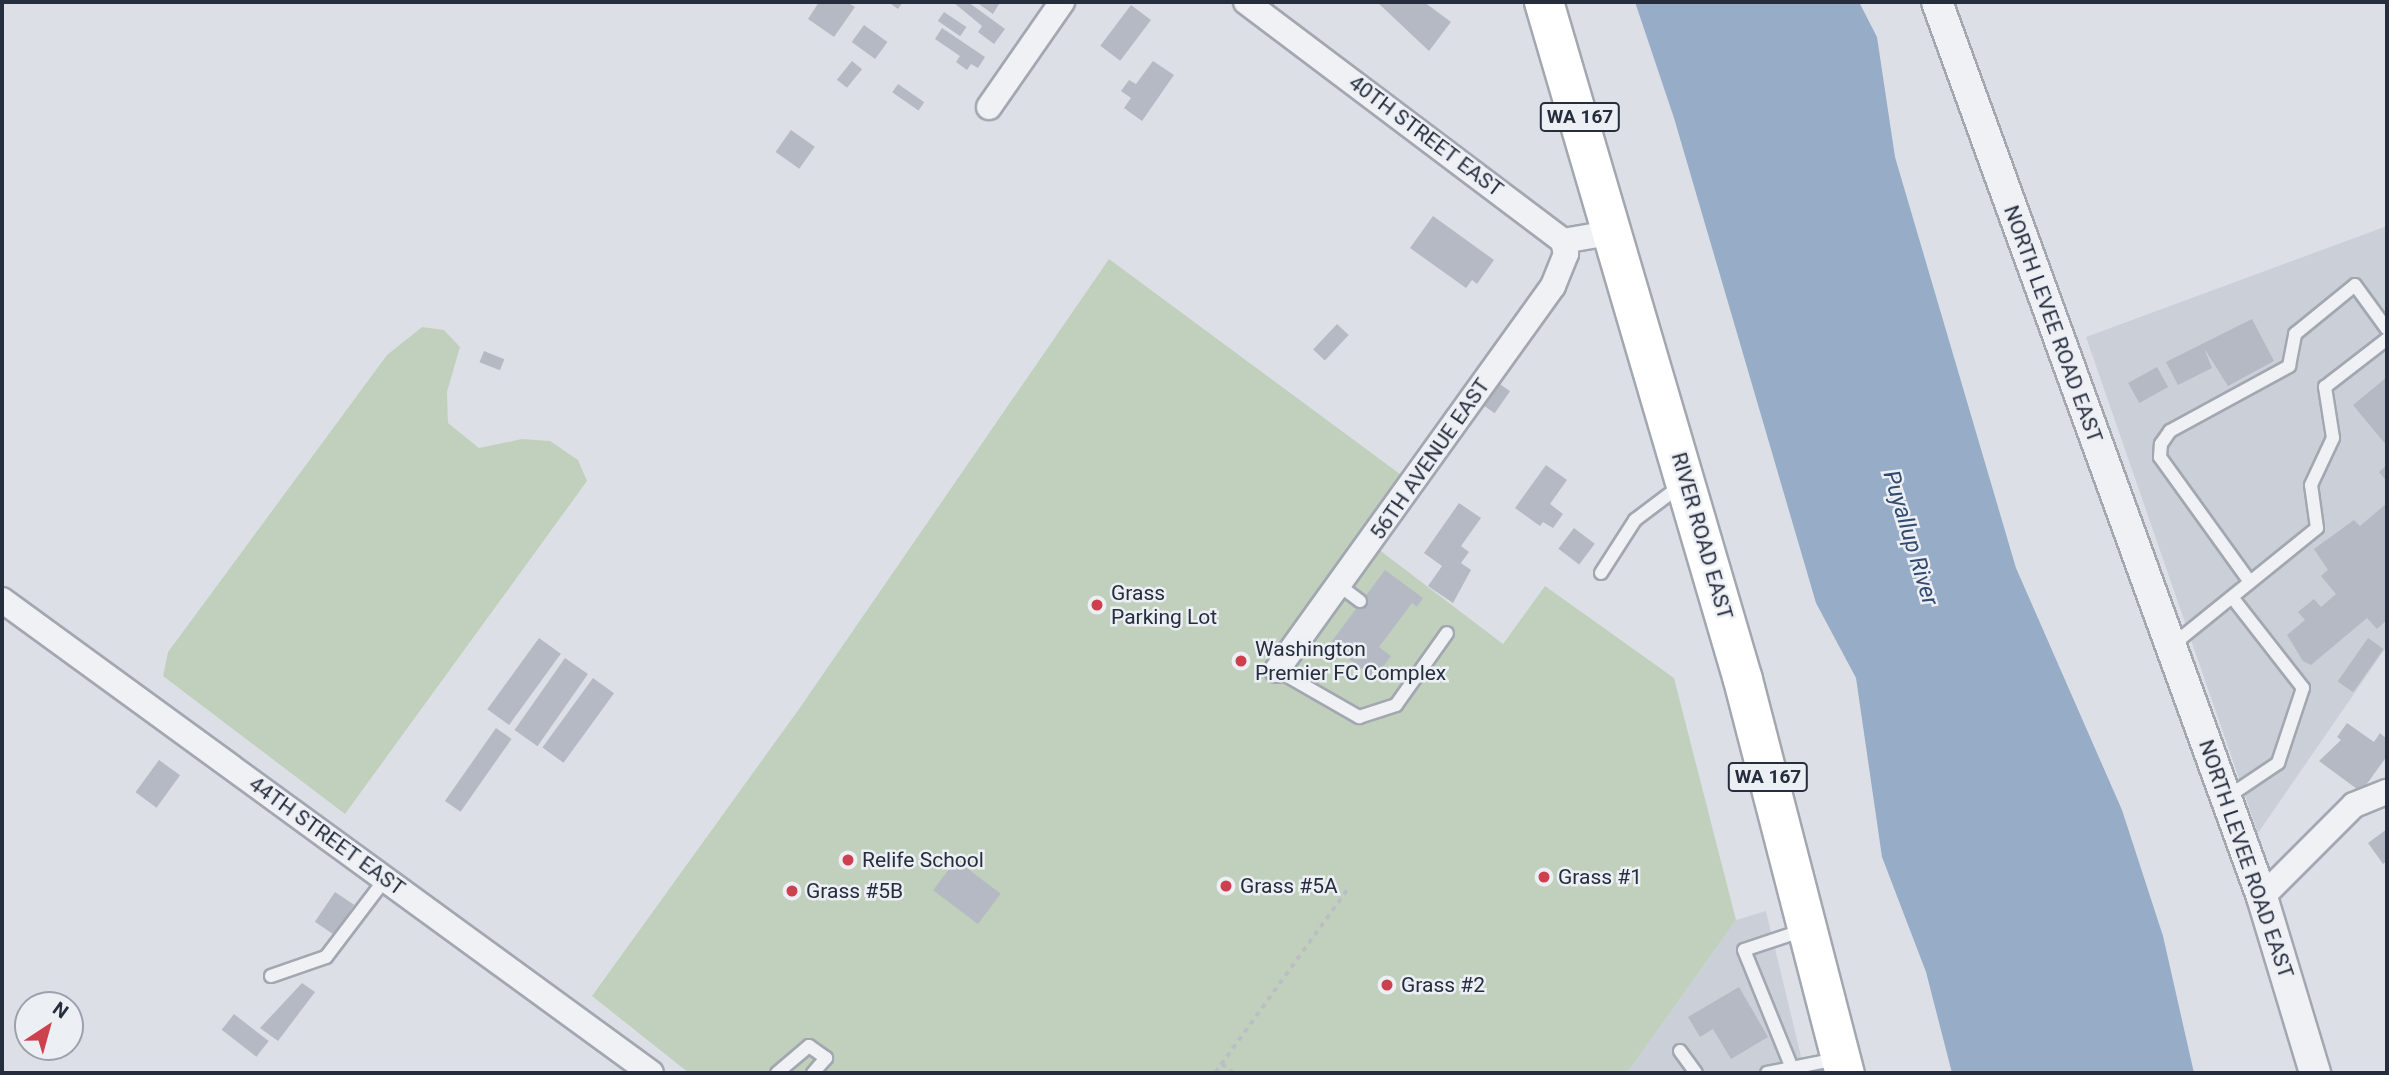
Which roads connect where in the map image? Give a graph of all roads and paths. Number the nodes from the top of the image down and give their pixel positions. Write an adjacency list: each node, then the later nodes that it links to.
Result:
1 (1062, 2): 5 (street)
2 (1246, 2): 7 (street, 40TH STREET EAST)
3 (1544, 2): 6 (main road, RIVER ROAD EAST / WA 167)
4 (1937, 2): 18 (street, NORTH LEVEE ROAD EAST)
5 (989, 107)
6 (1615, 232): 7 (street); 10 (main road, RIVER ROAD EAST / WA 167)
7 (1563, 241): 13 (street, 56TH AVENUE EAST)
8 (2387, 329): 12 (lane)
9 (2387, 339): 12 (lane)
10 (1686, 481): 11 (lane); 25 (main road, RIVER ROAD EAST / WA 167)
11 (1601, 573)
12 (2250, 582): 14 (lane)
13 (1340, 586): 16 (lane); 19 (street, 56TH AVENUE EAST)
14 (2232, 597): 18 (lane); 21 (lane)
15 (2, 600): 22 (street, 44TH STREET EAST)
16 (1360, 601)
17 (1447, 633): 19 (lane)
18 (2170, 647): 21 (street, NORTH LEVEE ROAD EAST)
19 (1277, 670)
20 (2387, 792): 24 (street)
21 (2226, 798): 24 (street, NORTH LEVEE ROAD EAST)
22 (386, 878): 26 (lane); 31 (street, 44TH STREET EAST)
23 (1347, 890): 28 (path)
24 (2262, 897): 38 (street, NORTH LEVEE ROAD EAST)
25 (1808, 929): 29 (main road, RIVER ROAD EAST / WA 167); 30 (lane)
26 (271, 976)
27 (1680, 1051): 36 (lane)
28 (1222, 1064): 34 (path); 35 (path)
29 (1843, 1066): 30 (lane)
30 (1792, 1068): 37 (lane)
31 (651, 1073)
32 (777, 1073): 33 (lane)
33 (813, 1073)
34 (1215, 1073)
35 (1234, 1073)
36 (1696, 1073)
37 (1769, 1073)
38 (2315, 1073)

